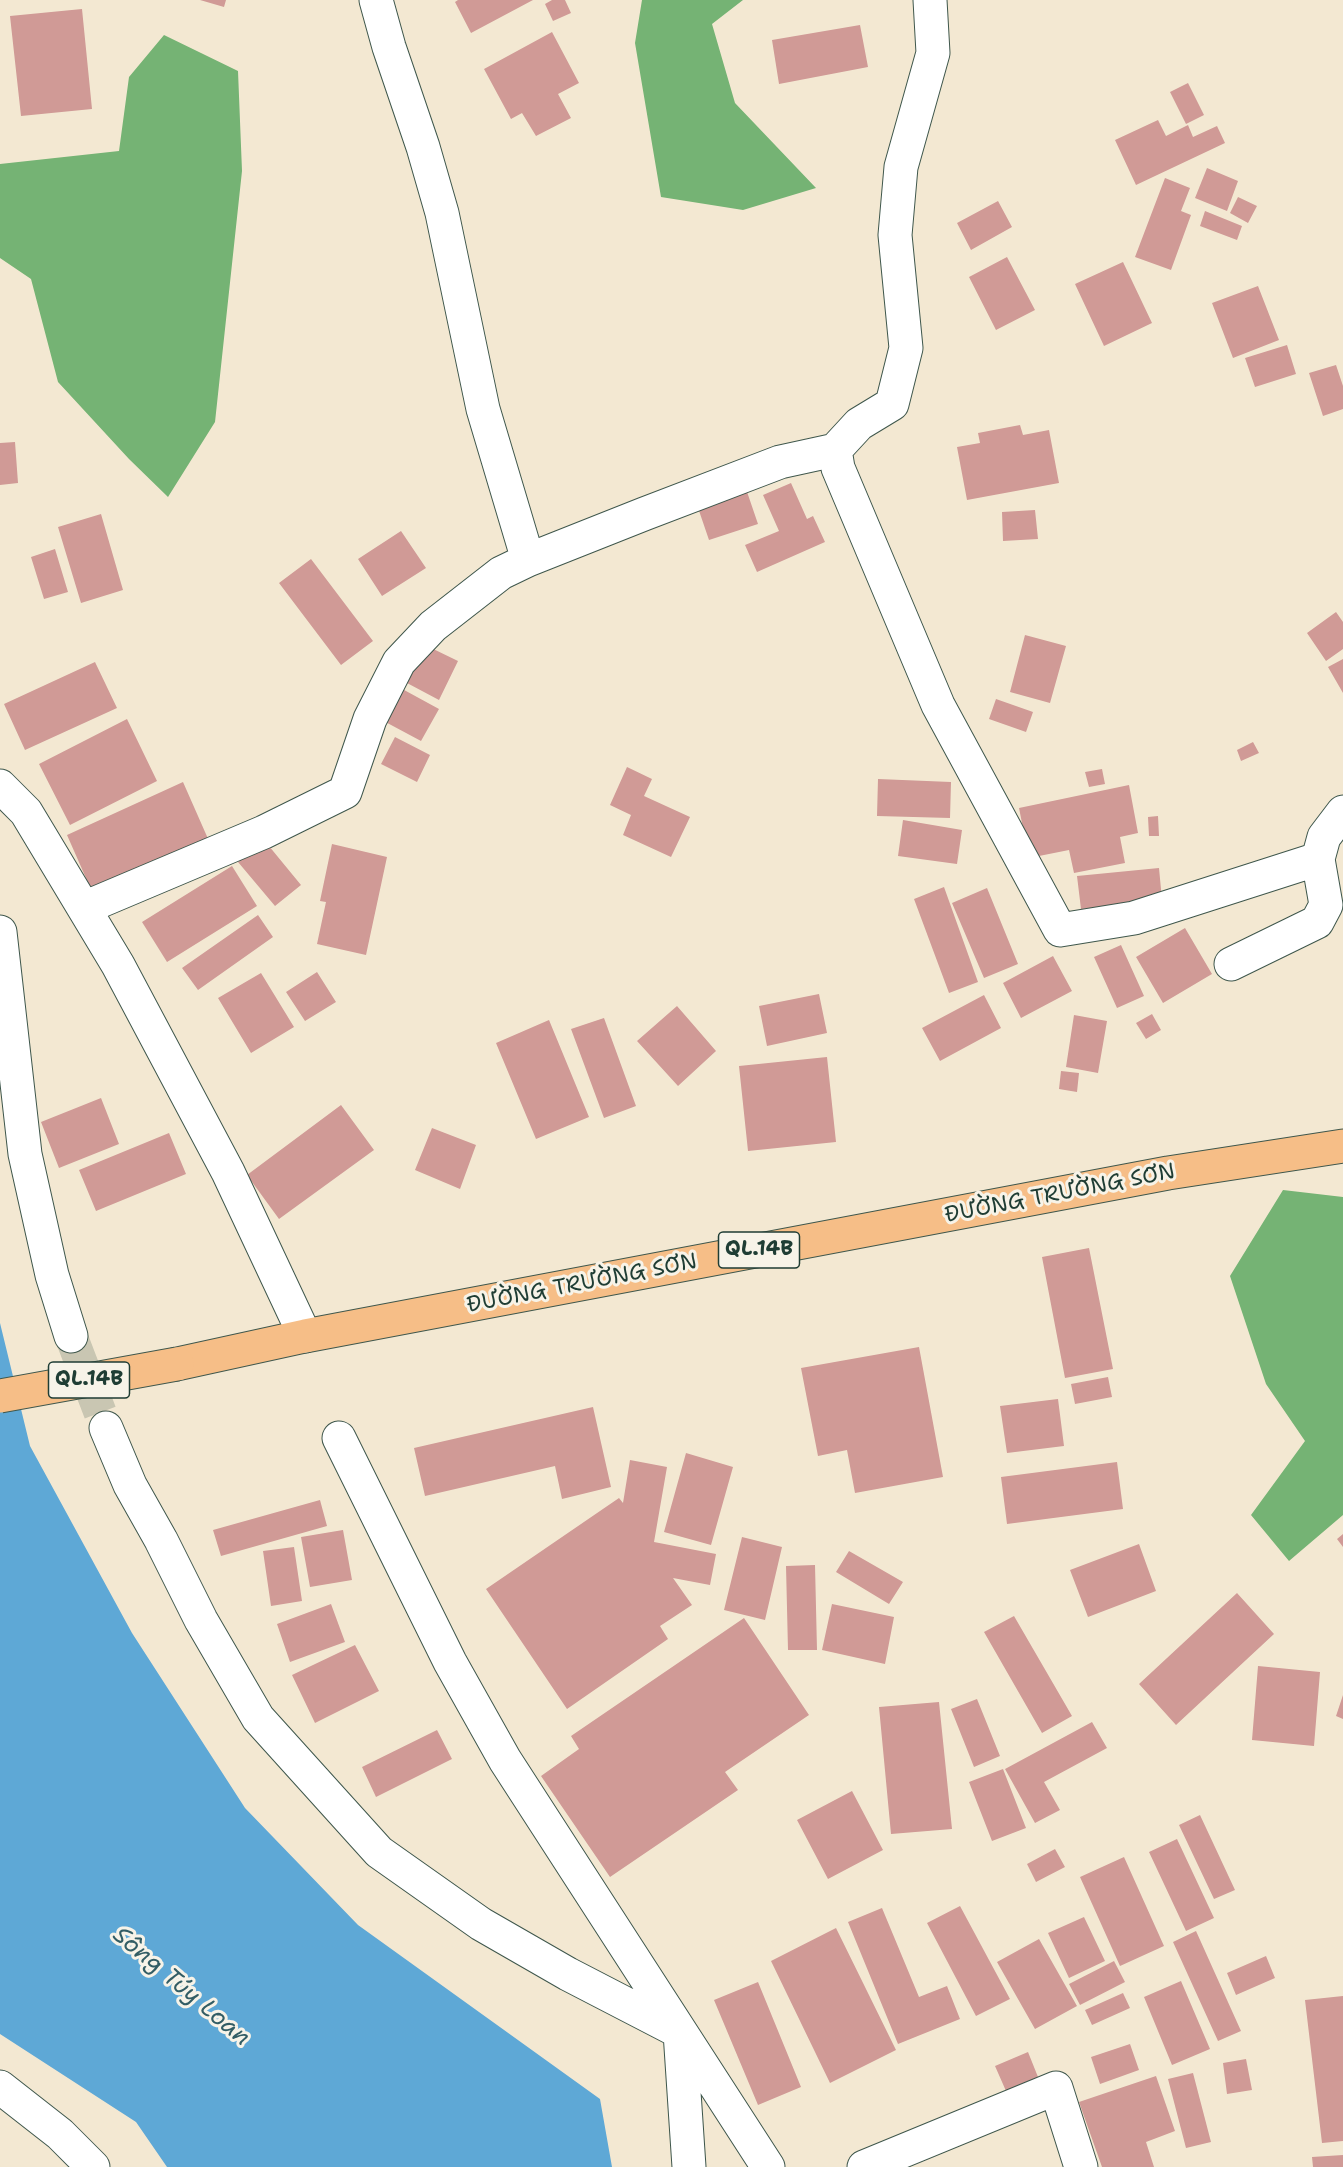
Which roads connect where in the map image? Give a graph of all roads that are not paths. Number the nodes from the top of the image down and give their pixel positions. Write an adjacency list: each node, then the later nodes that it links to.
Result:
1 (376, 0): 4 (street)
2 (930, 0): 3 (street)
3 (835, 450): 4 (street); 7 (street)
4 (528, 560): 8 (street)
5 (0, 786): 8 (street)
6 (1343, 812): 7 (street)
7 (1318, 859): 10 (street)
8 (84, 908): 13 (street)
9 (0, 932): 12 (street)
10 (1231, 963)
11 (1343, 1146): 13 (highway, ĐƯỜNG TRƯỜNG SƠN / QL.14B)
12 (71, 1336)
13 (305, 1336): 14 (highway, ĐƯỜNG TRƯỜNG SƠN / QL.14B, bridge)
14 (0, 1396)
15 (106, 1428): 17 (street)
16 (339, 1438): 17 (street)
17 (681, 2032): 20 (street); 21 (street)
18 (0, 2087): 19 (street)
19 (93, 2167)
20 (689, 2167)
21 (768, 2167)
22 (864, 2167): 23 (street)
23 (1081, 2167)

